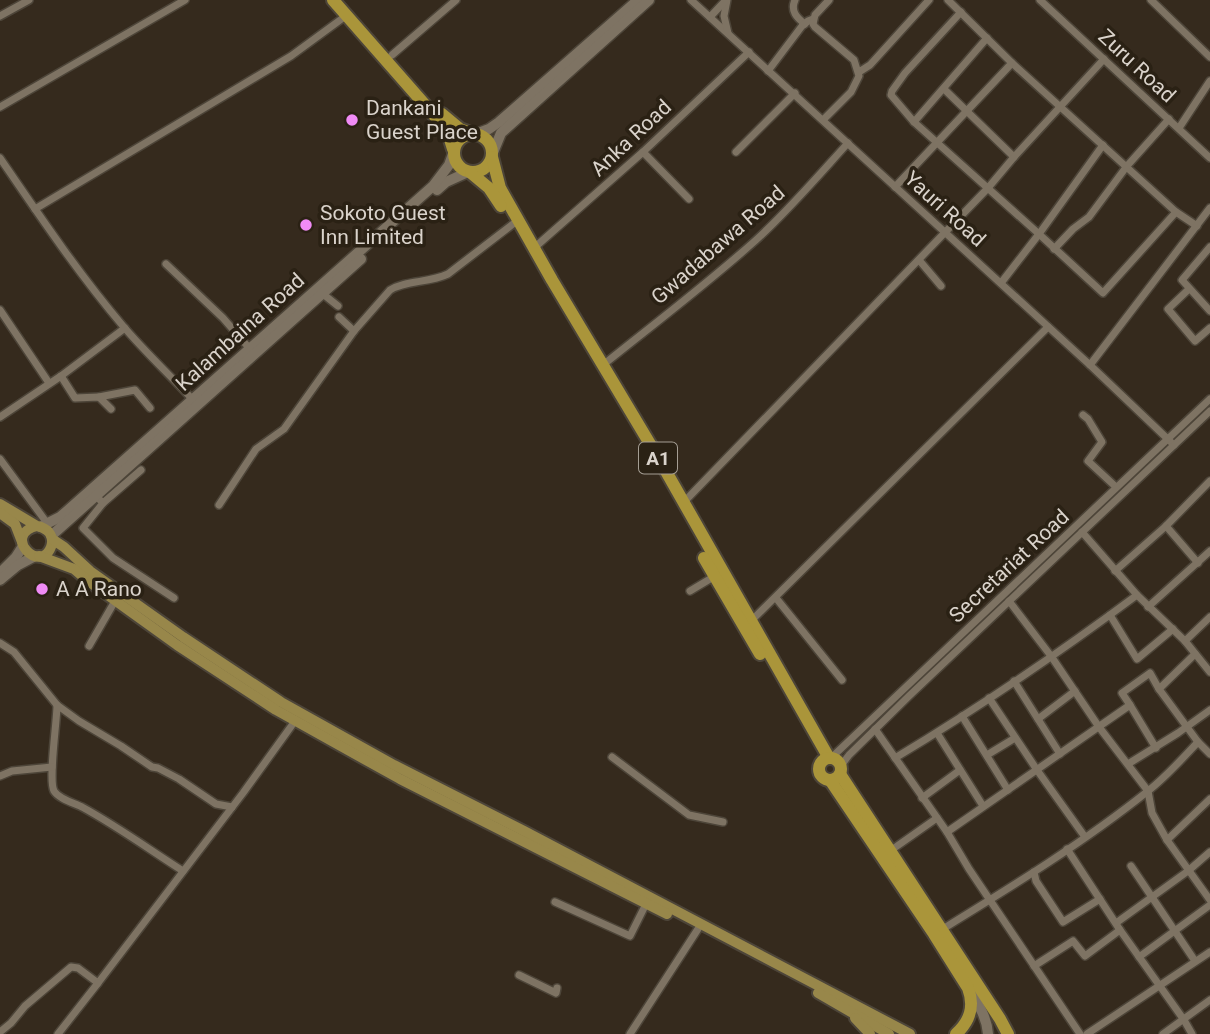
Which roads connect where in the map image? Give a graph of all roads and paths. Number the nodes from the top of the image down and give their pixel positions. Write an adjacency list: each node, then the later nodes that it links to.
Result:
1 (29, 0): 18 (street)
2 (185, 0): 34 (street)
3 (333, 0): 17 (highway)
4 (344, 0): 25 (highway)
5 (456, 0): 25 (street)
6 (638, 0): 41 (main road)
7 (649, 0): 48 (main road)
8 (691, 0): 19 (street, Yauri Road)
9 (726, 0): 19 (street); 22 (street)
10 (795, 0): 21 (street)
11 (829, 0): 20 (street)
12 (929, 0): 30 (street)
13 (948, 0): 16 (street)
14 (1040, 0): 27 (street, Zuru Road)
15 (1151, 0): 26 (street)
16 (961, 12): 23 (street); 39 (street)
17 (347, 15): 45 (highway); 58 (street)
18 (0, 16)
19 (710, 17): 22 (street, Yauri Road)
20 (813, 19): 21 (street); 30 (street)
21 (805, 24): 29 (street)
22 (728, 33): 24 (street, Yauri Road)
23 (987, 38): 28 (street); 32 (street)
24 (749, 52): 29 (street, Yauri Road); 46 (street, Anka Road)
25 (392, 55): 41 (highway)
26 (1210, 57)
27 (1104, 59): 35 (street); 37 (street, Zuru Road)
28 (1012, 63): 35 (street); 36 (street)
29 (768, 71): 33 (street, Yauri Road)
30 (859, 72): 38 (street)
31 (1210, 81): 40 (street)
32 (944, 89): 36 (street); 39 (street)
33 (795, 93): 38 (street, Yauri Road); 47 (street)
34 (0, 107)
35 (1060, 107): 44 (street); 49 (street)
36 (966, 111): 42 (street); 49 (street)
37 (1169, 119): 40 (street, Zuru Road); 52 (street)
38 (823, 120): 43 (street, Yauri Road)
39 (914, 122): 42 (street)
40 (1179, 128): 51 (street, Zuru Road)
41 (475, 134): 45 (highway); 48 (highway)
42 (937, 142): 54 (street); 55 (street)
43 (848, 144): 54 (street, Yauri Road); 82 (street, Gwadabawa Road)
44 (1103, 145): 52 (street); 63 (street)
45 (453, 152): 53 (highway); 81 (main road, Kalambaina Road)
46 (643, 152): 56 (street); 65 (street, Anka Road)
47 (736, 152)
48 (492, 156): 53 (highway); 65 (highway, A1)
49 (1014, 157): 55 (street)
50 (0, 158): 58 (street)
51 (1210, 158)
52 (1126, 166): 59 (street); 66 (street)
53 (469, 173): 60 (highway, A1); 72 (main road)
54 (895, 187): 62 (street, Yauri Road)
55 (988, 188): 62 (street); 63 (street)
56 (689, 199)
57 (1210, 208): 61 (street)
58 (35, 209): 78 (street)
59 (1176, 212): 61 (street); 66 (street)
60 (513, 224): 80 (street); 115 (highway, A1)
61 (1197, 226): 83 (street)
62 (945, 233): 67 (street); 69 (street, Yauri Road)
63 (1039, 234): 66 (street); 69 (street)
64 (1210, 247): 71 (street)
65 (534, 248): 82 (highway, A1)
66 (1054, 248)
67 (919, 260): 70 (street); 101 (street)
68 (166, 264): 81 (street)
69 (1001, 284): 77 (street, Yauri Road)
70 (941, 286)
71 (1189, 289): 75 (street); 79 (street)
72 (323, 294): 73 (street); 100 (main road)
73 (338, 306)
74 (0, 310): 85 (street)
75 (1210, 311)
76 (339, 317): 80 (street)
77 (1048, 327): 83 (street, Yauri Road); 120 (street)
78 (125, 328): 84 (street); 88 (street)
79 (1210, 328)
80 (354, 331): 103 (street)
81 (250, 349): 88 (main road, Kalambaina Road)
82 (603, 365): 101 (highway, A1)
83 (1090, 365): 94 (street, Yauri Road)
84 (61, 376): 85 (street); 86 (street)
85 (49, 383): 93 (street)
86 (99, 397): 89 (street); 90 (street)
87 (1210, 399): 94 (street, Secretariat Road)
88 (193, 400): 105 (main road, Kalambaina Road)
89 (150, 408)
90 (111, 409)
91 (1210, 411): 95 (street, Secretariat Road)
92 (1083, 415): 99 (street)
93 (0, 416)
94 (1168, 438): 95 (street, Yauri Road); 99 (street, Secretariat Road)
95 (1174, 445): 107 (street, Secretariat Road)
96 (0, 458): 105 (street)
97 (141, 470): 100 (street)
98 (1209, 485): 106 (street)
99 (1116, 487): 158 (street, Secretariat Road)
100 (100, 500): 108 (main road); 119 (street)
101 (683, 503): 126 (highway, A1)
102 (0, 505): 105 (main road)
103 (219, 505)
104 (0, 513): 109 (main road)
105 (41, 525): 108 (main road); 109 (main road)
106 (1166, 526): 112 (street); 113 (street)
107 (1082, 532): 113 (street); 122 (street, Secretariat Road)
108 (52, 538): 111 (main road); 211 (main road)
109 (23, 544): 111 (main road); 114 (main road)
110 (1210, 551): 112 (street)
111 (37, 556): 114 (main road); 121 (main road)
112 (1198, 563): 123 (street)
113 (1115, 570): 118 (street)
114 (4, 572): 116 (main road)
115 (715, 576): 117 (street); 158 (highway, A1)
116 (0, 580)
117 (690, 592)
118 (1137, 595): 123 (street); 124 (street)
119 (174, 598)
120 (776, 598): 126 (street); 134 (street)
121 (115, 601): 130 (street); 144 (main road)
122 (1009, 601): 132 (street); 147 (street, Secretariat Road)
123 (1149, 607): 127 (street)
124 (1110, 615): 127 (street); 132 (street)
125 (1210, 617): 128 (street)
126 (751, 621): 158 (highway, A1)
127 (1172, 629): 128 (street)
128 (1185, 641): 131 (street)
129 (0, 643): 139 (street)
130 (89, 646)
131 (1195, 654): 133 (street); 136 (street)
132 (1051, 656): 135 (street); 137 (street)
133 (1210, 672)
134 (842, 680)
135 (1014, 681): 138 (street); 143 (street)
136 (1159, 689): 140 (street); 146 (street)
137 (1075, 691): 143 (street); 145 (street)
138 (989, 698): 142 (street); 149 (street)
139 (57, 705): 159 (street); 167 (street)
140 (1130, 705): 145 (street); 151 (street)
141 (1210, 710): 146 (street)
142 (962, 716): 148 (street); 154 (street)
143 (1038, 719): 152 (street)
144 (295, 721): 169 (street); 188 (main road)
145 (1099, 727): 152 (street); 157 (street)
146 (1186, 727): 150 (street); 151 (street)
147 (875, 729): 156 (street); 158 (street, Secretariat Road)
148 (937, 733): 156 (street); 160 (street)
149 (1015, 738): 154 (street); 161 (street)
150 (1198, 742): 153 (street); 164 (street)
151 (1156, 748): 157 (street)
152 (1060, 754): 161 (street)
153 (1210, 754)
154 (987, 755): 163 (street)
155 (612, 757): 172 (street)
156 (895, 758): 165 (street)
157 (1128, 764): 164 (street)
158 (832, 766): 177 (highway, A1); 201 (highway, A1)
159 (52, 767): 162 (street); 180 (street)
160 (960, 770): 165 (street); 168 (street)
161 (1037, 770): 163 (street); 174 (street)
162 (0, 776)
163 (1008, 790): 168 (street)
164 (1148, 791): 174 (street); 175 (street)
165 (922, 798): 171 (street)
166 (1210, 799): 175 (street)
167 (216, 804): 169 (street); 170 (street)
168 (984, 806): 173 (street)
169 (232, 807): 170 (street)
170 (224, 818): 180 (street)
171 (937, 818): 173 (street); 177 (street)
172 (723, 822)
173 (947, 832): 185 (street)
174 (1085, 837): 176 (street)
175 (1167, 840): 181 (street)
176 (1067, 849): 182 (street); 184 (street)
177 (890, 851): 191 (highway, A1)
178 (1210, 852): 181 (street)
179 (1131, 866): 183 (street)
180 (183, 871): 198 (street)
181 (1188, 871): 183 (street); 187 (street)
182 (1034, 872): 184 (street); 185 (street)
183 (1152, 897): 189 (street); 192 (street)
184 (1100, 899): 189 (street)
185 (990, 900): 191 (street); 196 (street)
186 (555, 902): 188 (street)
187 (1210, 902): 192 (street)
188 (646, 904): 190 (main road)
189 (1118, 927): 194 (street); 196 (street)
190 (698, 929): 203 (main road); 208 (street)
191 (941, 930): 204 (highway, A1)
192 (1176, 930): 194 (street); 195 (street)
193 (1210, 952): 195 (street)
194 (1139, 957): 199 (street)
195 (1195, 961): 199 (street)
196 (1034, 966): 216 (street)
197 (519, 975): 200 (street)
198 (98, 982): 206 (street); 207 (street)
199 (1159, 986): 205 (street); 217 (street)
200 (556, 988)
201 (968, 988): 212 (highway); 213 (main road)
202 (1210, 999): 205 (street)
203 (833, 1002): 209 (main road); 210 (main road)
204 (990, 1004): 214 (main road); 215 (highway, A1)
205 (1184, 1020): 218 (street); 219 (street)
206 (0, 1032)
207 (58, 1034)
208 (630, 1034)
209 (870, 1034)
210 (889, 1034)
211 (910, 1034)
212 (956, 1034)
213 (988, 1034)
214 (999, 1034)
215 (1008, 1034)
216 (1080, 1034)
217 (1087, 1034)
218 (1163, 1034)
219 (1192, 1034)

